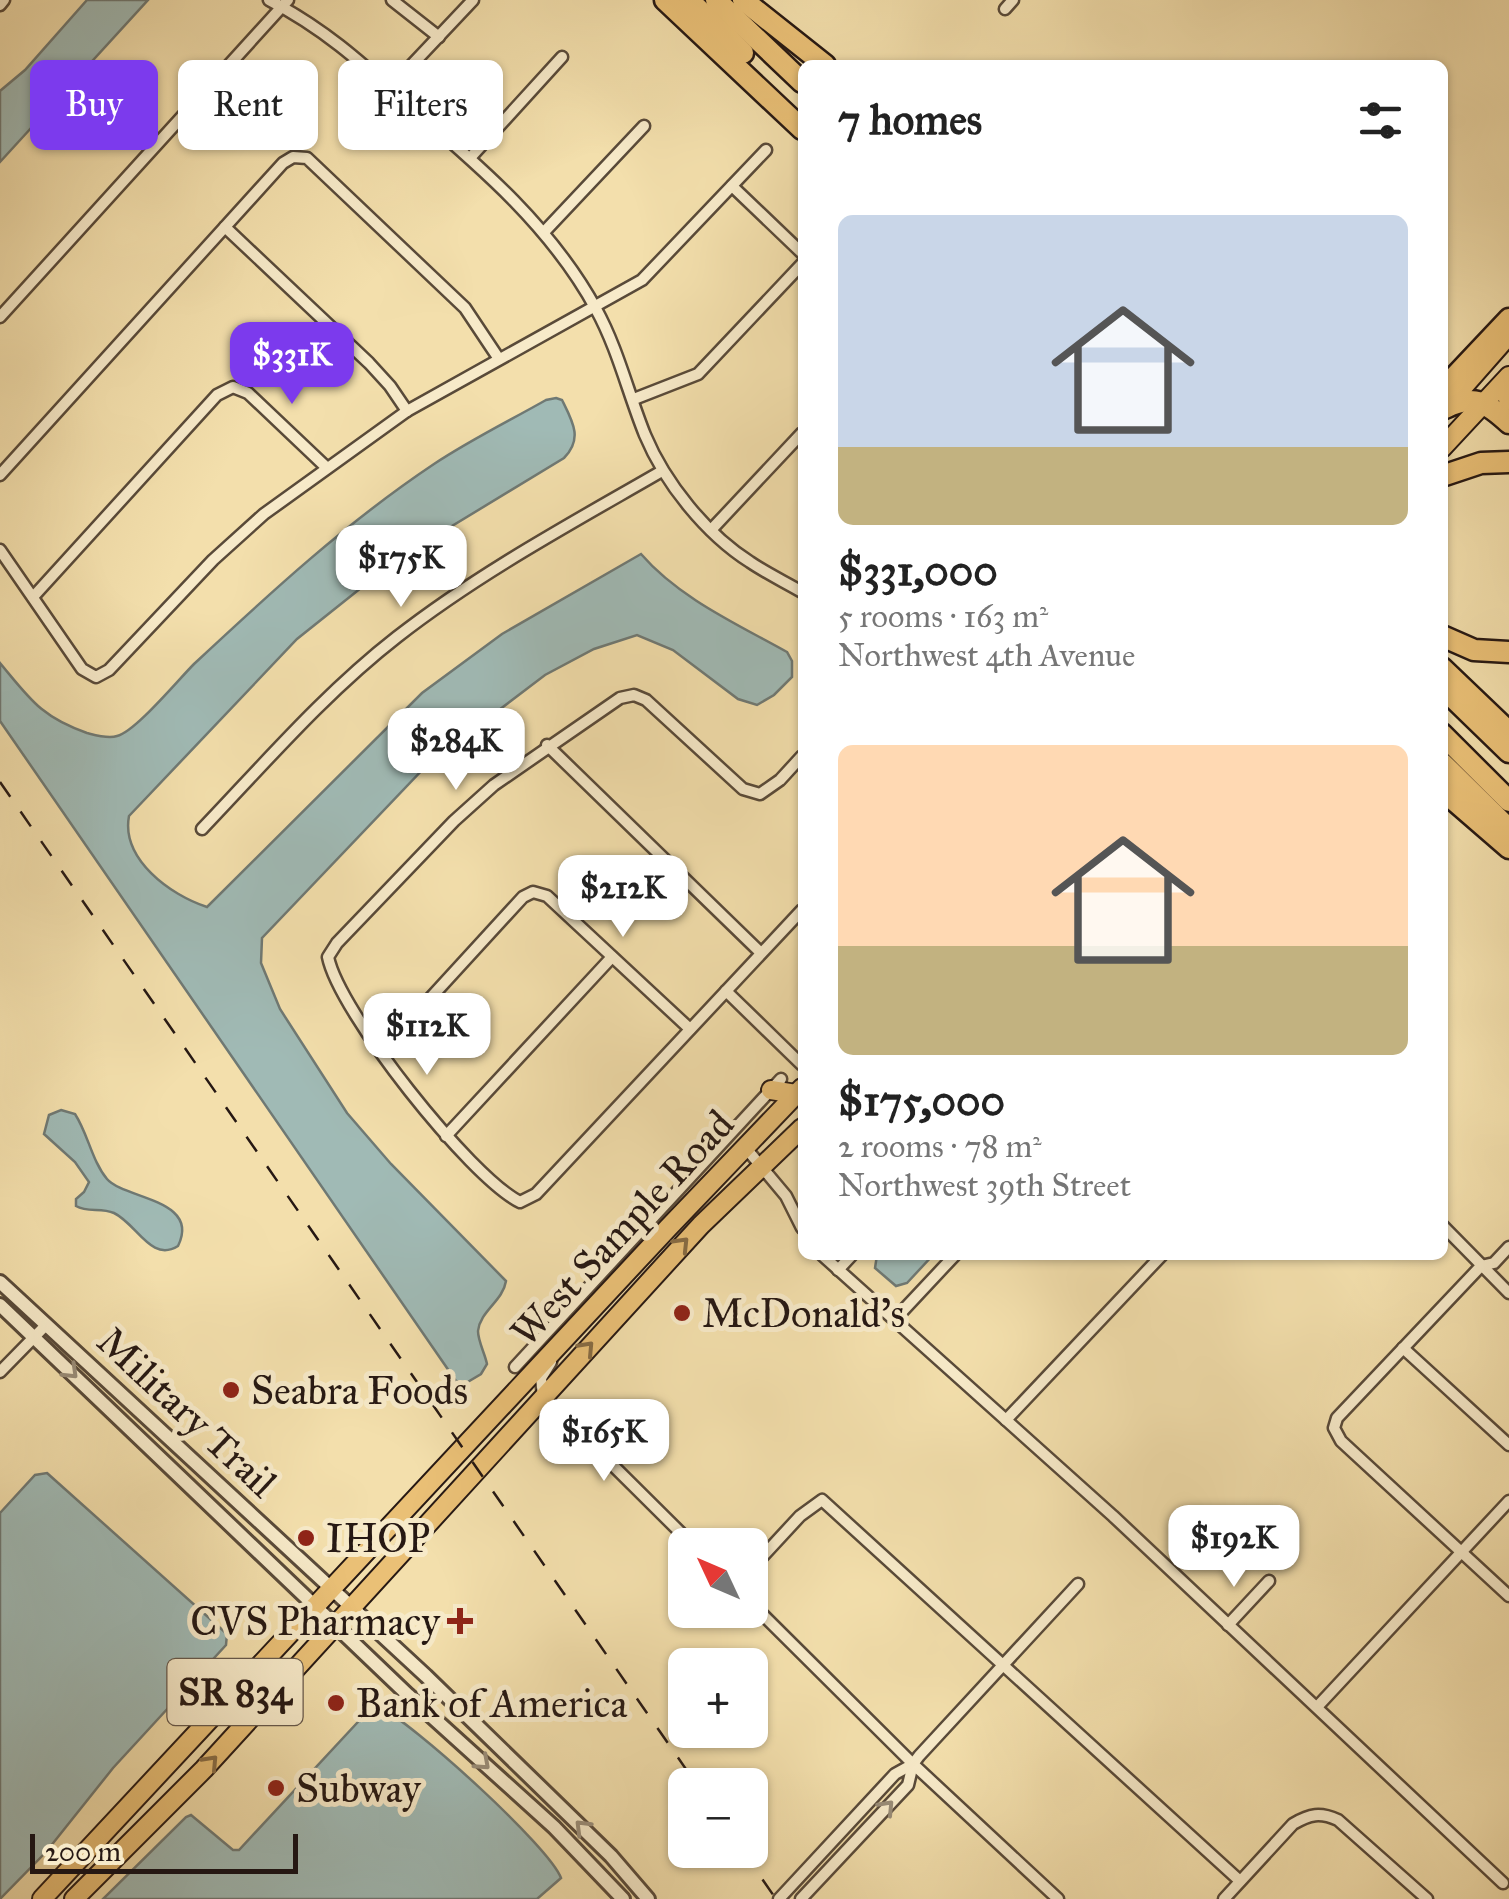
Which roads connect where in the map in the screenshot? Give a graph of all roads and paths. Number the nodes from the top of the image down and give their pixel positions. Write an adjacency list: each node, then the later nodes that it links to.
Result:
1 (269, 0): 8 (street)
2 (392, 0): 9 (street)
3 (473, 0): 9 (street)
4 (664, 0): 10 (highway)
5 (686, 0): 17 (highway)
6 (716, 0): 16 (highway)
7 (742, 0): 14 (highway); 15 (highway)
8 (285, 3): 12 (street); 30 (street)
9 (439, 37): 13 (street)
10 (719, 50): 18 (highway); 20 (highway)
11 (562, 57): 23 (street)
12 (358, 60)
13 (417, 60)
14 (804, 60)
15 (819, 60)
16 (798, 78)
17 (798, 106)
18 (798, 125)
19 (644, 126): 26 (street)
20 (798, 138)
21 (461, 150): 23 (street)
22 (766, 150): 24 (street)
23 (470, 158): 26 (street)
24 (732, 186): 27 (street); 29 (street)
25 (225, 227): 33 (street); 41 (street); 49 (street)
26 (545, 232): 29 (street)
27 (798, 249)
28 (798, 268): 36 (street)
29 (595, 306): 33 (street); 36 (street)
30 (0, 318)
31 (1509, 319): 35 (highway)
32 (1509, 335): 37 (main road)
33 (500, 358): 41 (street)
34 (1509, 378): 38 (highway); 40 (main road)
35 (1448, 397)
36 (634, 398): 47 (street)
37 (1448, 398)
38 (1509, 400)
39 (1448, 402): 40 (highway)
40 (1484, 404): 42 (highway); 44 (main road)
41 (407, 411): 46 (street)
42 (1509, 424)
43 (798, 438): 50 (street)
44 (1448, 442)
45 (1509, 462): 48 (highway)
46 (326, 467): 53 (street); 53 (street)
47 (662, 471): 50 (street); 68 (street)
48 (1448, 474)
49 (0, 475)
50 (711, 530): 52 (street)
51 (0, 550): 53 (street)
52 (798, 590)
53 (33, 597)
54 (1448, 639): 55 (highway)
55 (1509, 652)
56 (1448, 674): 59 (highway)
57 (1448, 693): 62 (highway)
58 (1448, 722): 65 (highway)
59 (1509, 732)
60 (1448, 740): 67 (highway)
61 (547, 746): 63 (street); 72 (street); 76 (street)
62 (1509, 752)
63 (798, 760)
64 (1448, 770): 69 (highway)
65 (1509, 782)
66 (1448, 795): 70 (highway)
67 (1509, 801)
68 (202, 829)
69 (1509, 829)
70 (1509, 848)
71 (798, 914): 72 (street)
72 (761, 953): 74 (street)
73 (612, 958): 75 (street); 76 (street); 82 (street)
74 (726, 991): 75 (street); 77 (street)
75 (690, 1030): 82 (street)
76 (381, 1052): 82 (street)
77 (798, 1060)
78 (776, 1085): 79 (main road); 99 (street)
79 (798, 1090)
80 (798, 1093): 83 (main road, West Sample Road / SR 834)
81 (798, 1132): 84 (main road, West Sample Road / SR 834)
82 (446, 1136)
83 (745, 1146): 84 (street); 99 (main road, West Sample Road / SR 834)
84 (762, 1166): 85 (street); 104 (main road, West Sample Road / SR 834, one-way to 84)
85 (798, 1220)
86 (1448, 1232): 92 (street)
87 (1509, 1248): 92 (street)
88 (827, 1260): 93 (street)
89 (847, 1260): 93 (street)
90 (950, 1260): 97 (street)
91 (1157, 1260): 105 (street)
92 (1480, 1266): 95 (street); 101 (street)
93 (838, 1270): 97 (street)
94 (0, 1282): 98 (street, Military Trail)
95 (1509, 1293)
96 (0, 1305): 100 (street, Military Trail)
97 (896, 1318): 105 (street)
98 (46, 1325): 100 (street); 113 (street, Military Trail)
99 (565, 1331): 102 (street); 104 (street); 113 (main road, West Sample Road / SR 834)
100 (35, 1337): 103 (street); 115 (street, Military Trail, one-way to 115)
101 (1402, 1348): 106 (street); 110 (street)
102 (515, 1368)
103 (0, 1372)
104 (542, 1396): 108 (street); 116 (main road, West Sample Road / SR 834)
105 (1006, 1420): 119 (street)
106 (1509, 1445)
107 (1509, 1502): 110 (street)
108 (676, 1528)
109 (768, 1551): 120 (street)
110 (1462, 1553): 114 (street); 121 (street)
111 (1269, 1581): 119 (street)
112 (1078, 1584): 120 (street)
113 (330, 1590): 115 (main road, West Sample Road / SR 834); 116 (street, Military Trail)
114 (1509, 1596)
115 (315, 1605): 118 (street, Military Trail); 125 (main road, West Sample Road / SR 834)
116 (350, 1610): 118 (main road, West Sample Road / SR 834); 128 (street, Military Trail, one-way to 116)
117 (768, 1620): 122 (street)
118 (335, 1625): 126 (main road, West Sample Road / SR 834, one-way to 118); 127 (street, Military Trail, one-way to 127)
119 (1228, 1626): 121 (street)
120 (1001, 1664): 122 (street); 123 (street)
121 (1318, 1707): 124 (street)
122 (913, 1764): 129 (street); 130 (street, one-way to 122); 131 (street)
123 (1240, 1881): 132 (street); 133 (street)
124 (1503, 1883)
125 (42, 1899)
126 (74, 1899)
127 (623, 1899)
128 (648, 1899)
129 (779, 1899)
130 (801, 1899)
131 (1058, 1899)
132 (1224, 1899)
133 (1427, 1899)

